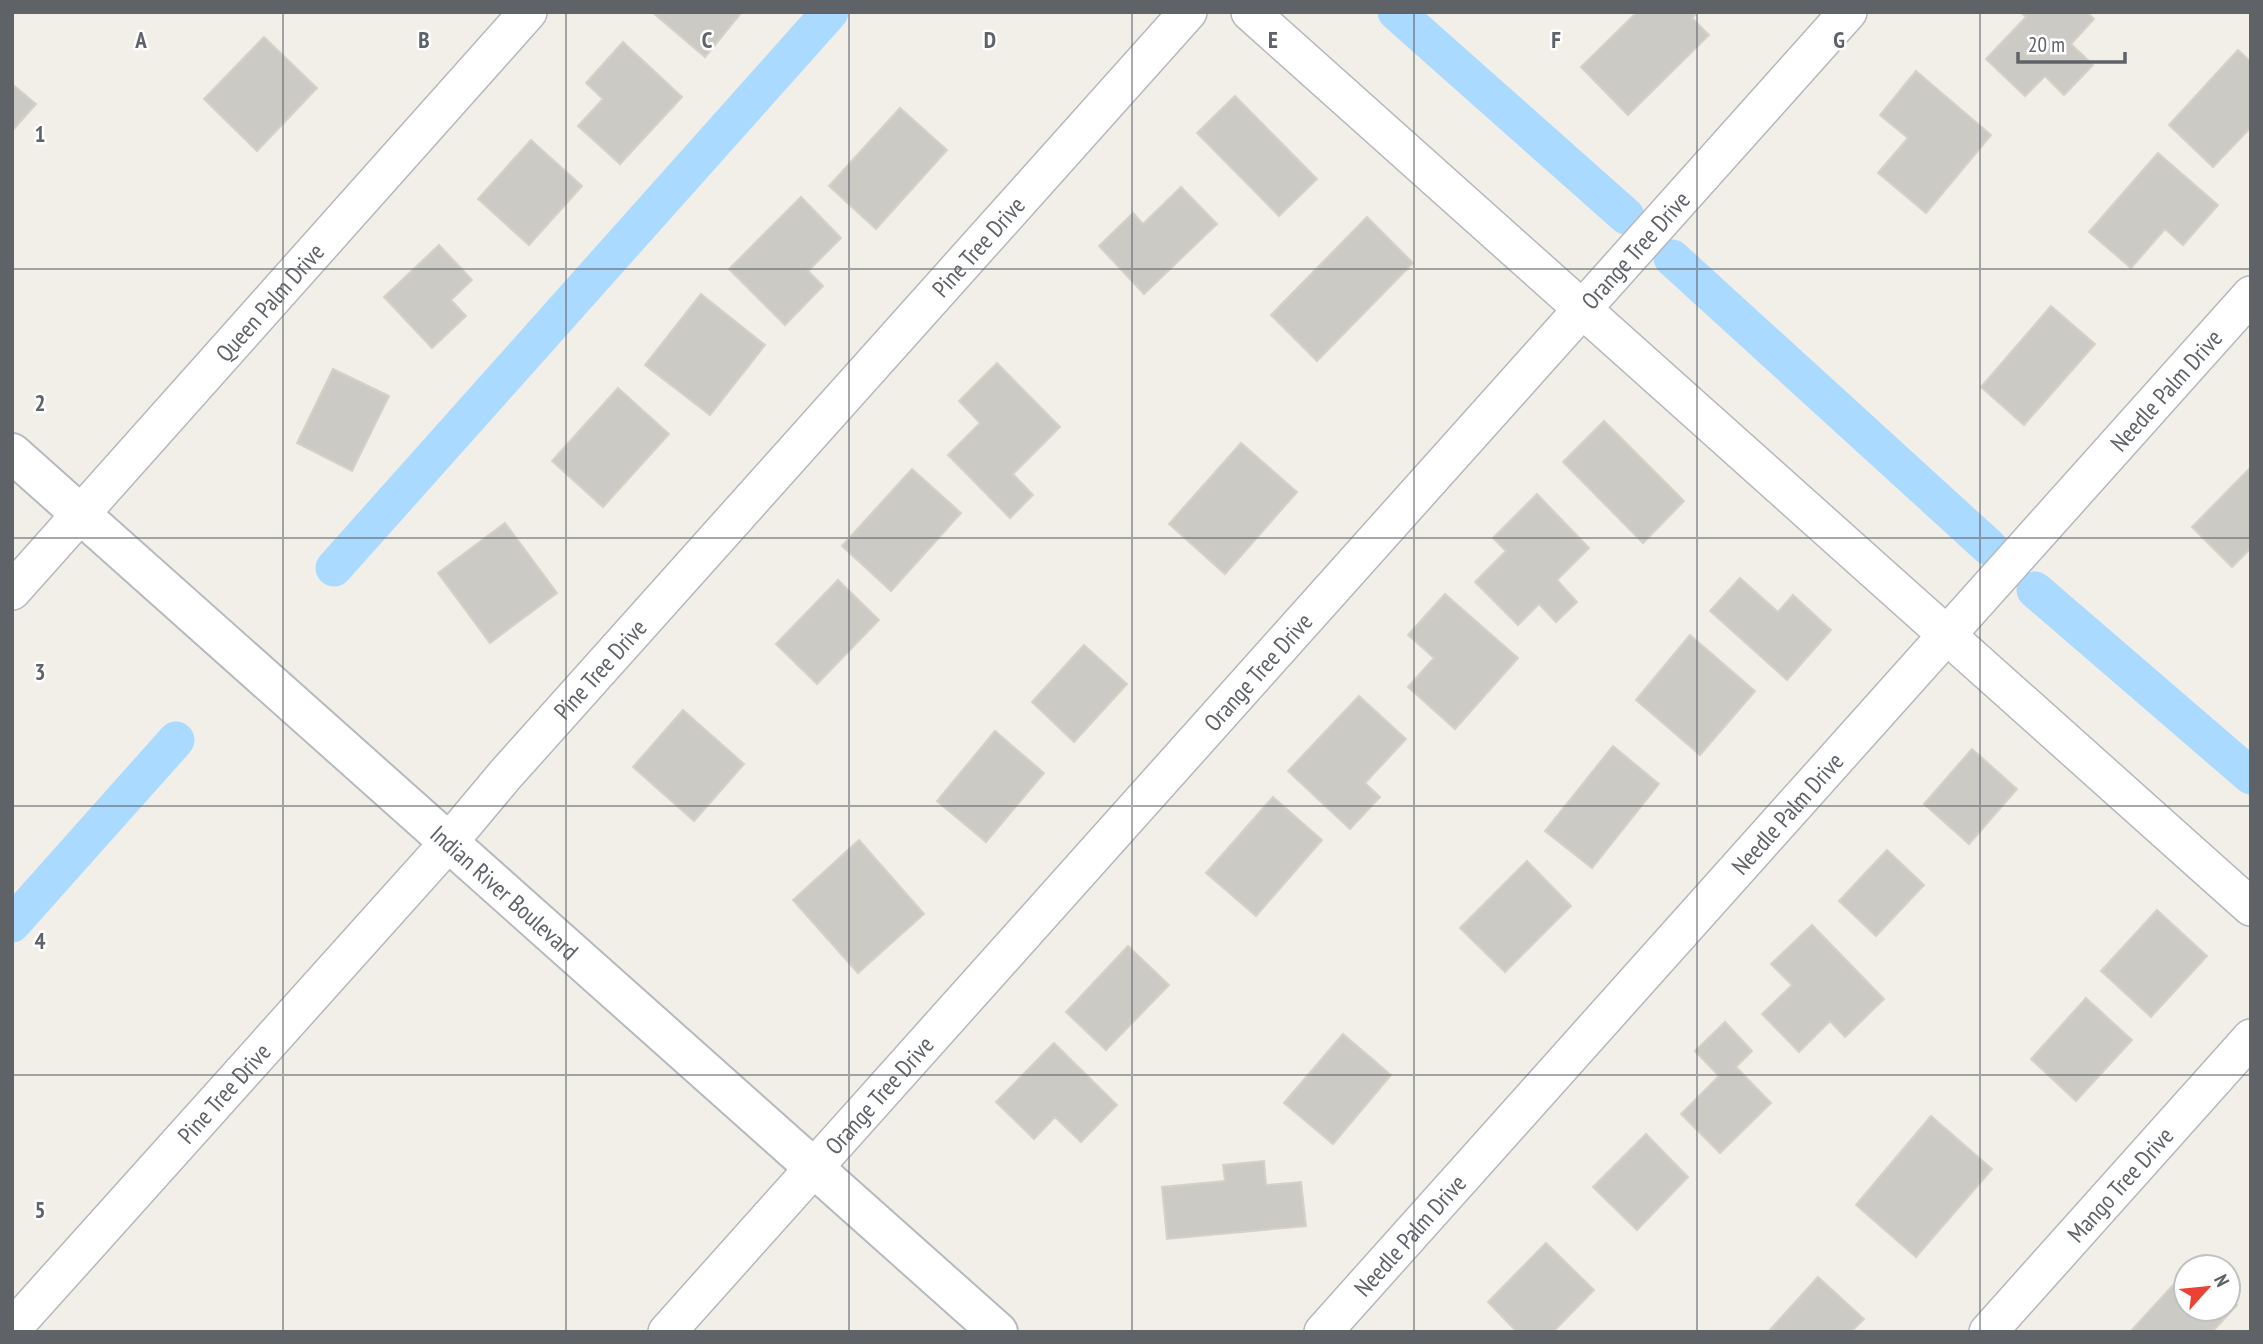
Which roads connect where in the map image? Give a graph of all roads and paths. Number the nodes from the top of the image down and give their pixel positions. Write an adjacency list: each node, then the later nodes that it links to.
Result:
1 (528, 12): 8 (street, Queen Palm Drive)
2 (1188, 12): 11 (street, Pine Tree Drive)
3 (1250, 12): 6 (street)
4 (1849, 12): 6 (street, Orange Tree Drive)
5 (2251, 295): 10 (street, Needle Palm Drive)
6 (1582, 309): 10 (street); 14 (street, Orange Tree Drive)
7 (12, 453): 8 (main road, Indian River Boulevard)
8 (81, 514): 9 (street, Queen Palm Drive); 11 (main road, Indian River Boulevard)
9 (12, 592)
10 (1947, 635): 12 (street); 18 (street, Needle Palm Drive)
11 (449, 842): 14 (main road, Indian River Boulevard); 15 (street, Pine Tree Drive)
12 (2251, 907)
13 (2251, 1038): 19 (street, Mango Tree Drive)
14 (814, 1168): 16 (street, Orange Tree Drive); 17 (main road, Indian River Boulevard)
15 (12, 1329)
16 (667, 1332)
17 (998, 1332)
18 (1323, 1332)
19 (1988, 1332)

